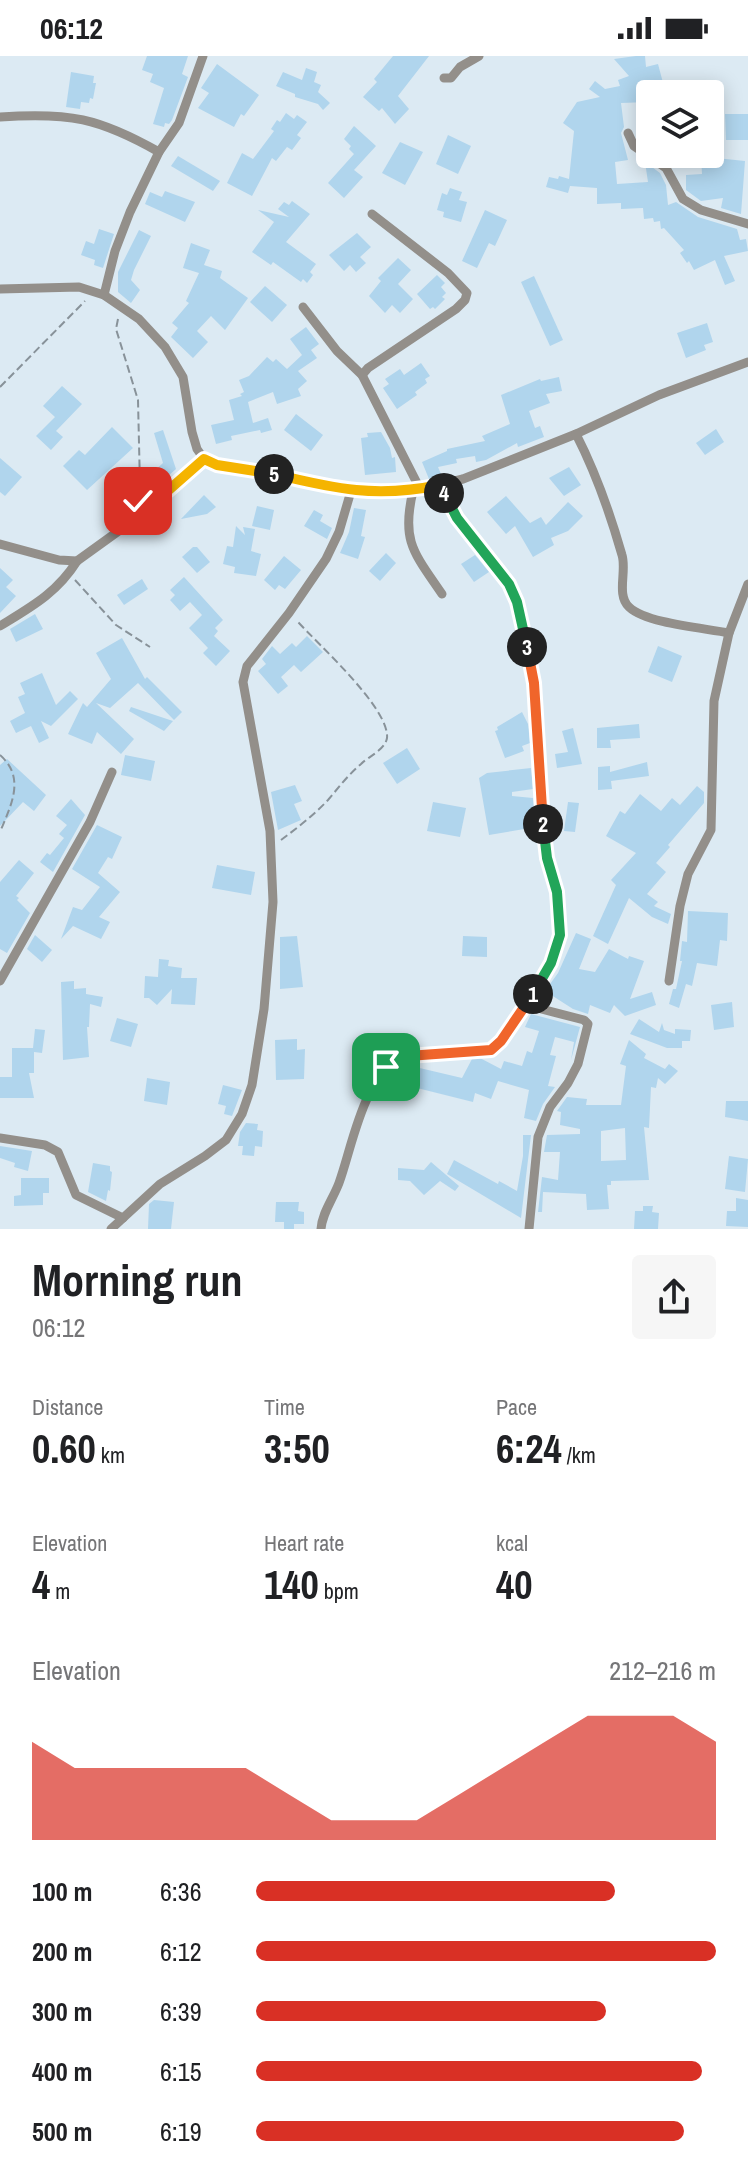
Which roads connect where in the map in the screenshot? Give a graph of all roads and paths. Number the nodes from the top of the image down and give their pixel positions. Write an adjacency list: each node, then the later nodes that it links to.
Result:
1 (203, 56): 6 (street)
2 (479, 56): 3 (street)
3 (444, 78)
4 (0, 117): 6 (street)
5 (628, 133): 8 (street)
6 (159, 152): 11 (street)
7 (372, 214): 15 (street)
8 (748, 224)
9 (0, 289): 10 (street)
10 (93, 291): 11 (street); 16 (path)
11 (104, 295): 12 (street)
12 (121, 306): 18 (street); 22 (path)
13 (303, 307): 15 (street)
14 (748, 362): 17 (street)
15 (362, 375): 20 (street)
16 (0, 387)
17 (576, 434): 19 (street); 30 (street)
18 (204, 459): 21 (street); 22 (street)
19 (440, 485): 20 (street); 38 (street)
20 (417, 490): 21 (street); 27 (street)
21 (351, 491): 28 (street)
22 (138, 517): 24 (street)
23 (0, 544): 24 (street)
24 (77, 561): 25 (street)
25 (69, 573): 29 (street); 31 (path)
26 (748, 584): 30 (street)
27 (442, 594)
28 (289, 613): 35 (street); 35 (path)
29 (0, 626)
30 (729, 633): 37 (street)
31 (150, 647)
32 (0, 755): 34 (path)
33 (112, 772): 36 (street)
34 (0, 832)
35 (271, 849): 40 (street)
36 (0, 981)
37 (669, 981)
38 (526, 1005): 42 (street); 43 (street)
39 (0, 1138): 40 (street)
40 (123, 1218): 41 (street)
41 (111, 1229)
42 (321, 1229)
43 (529, 1229)

